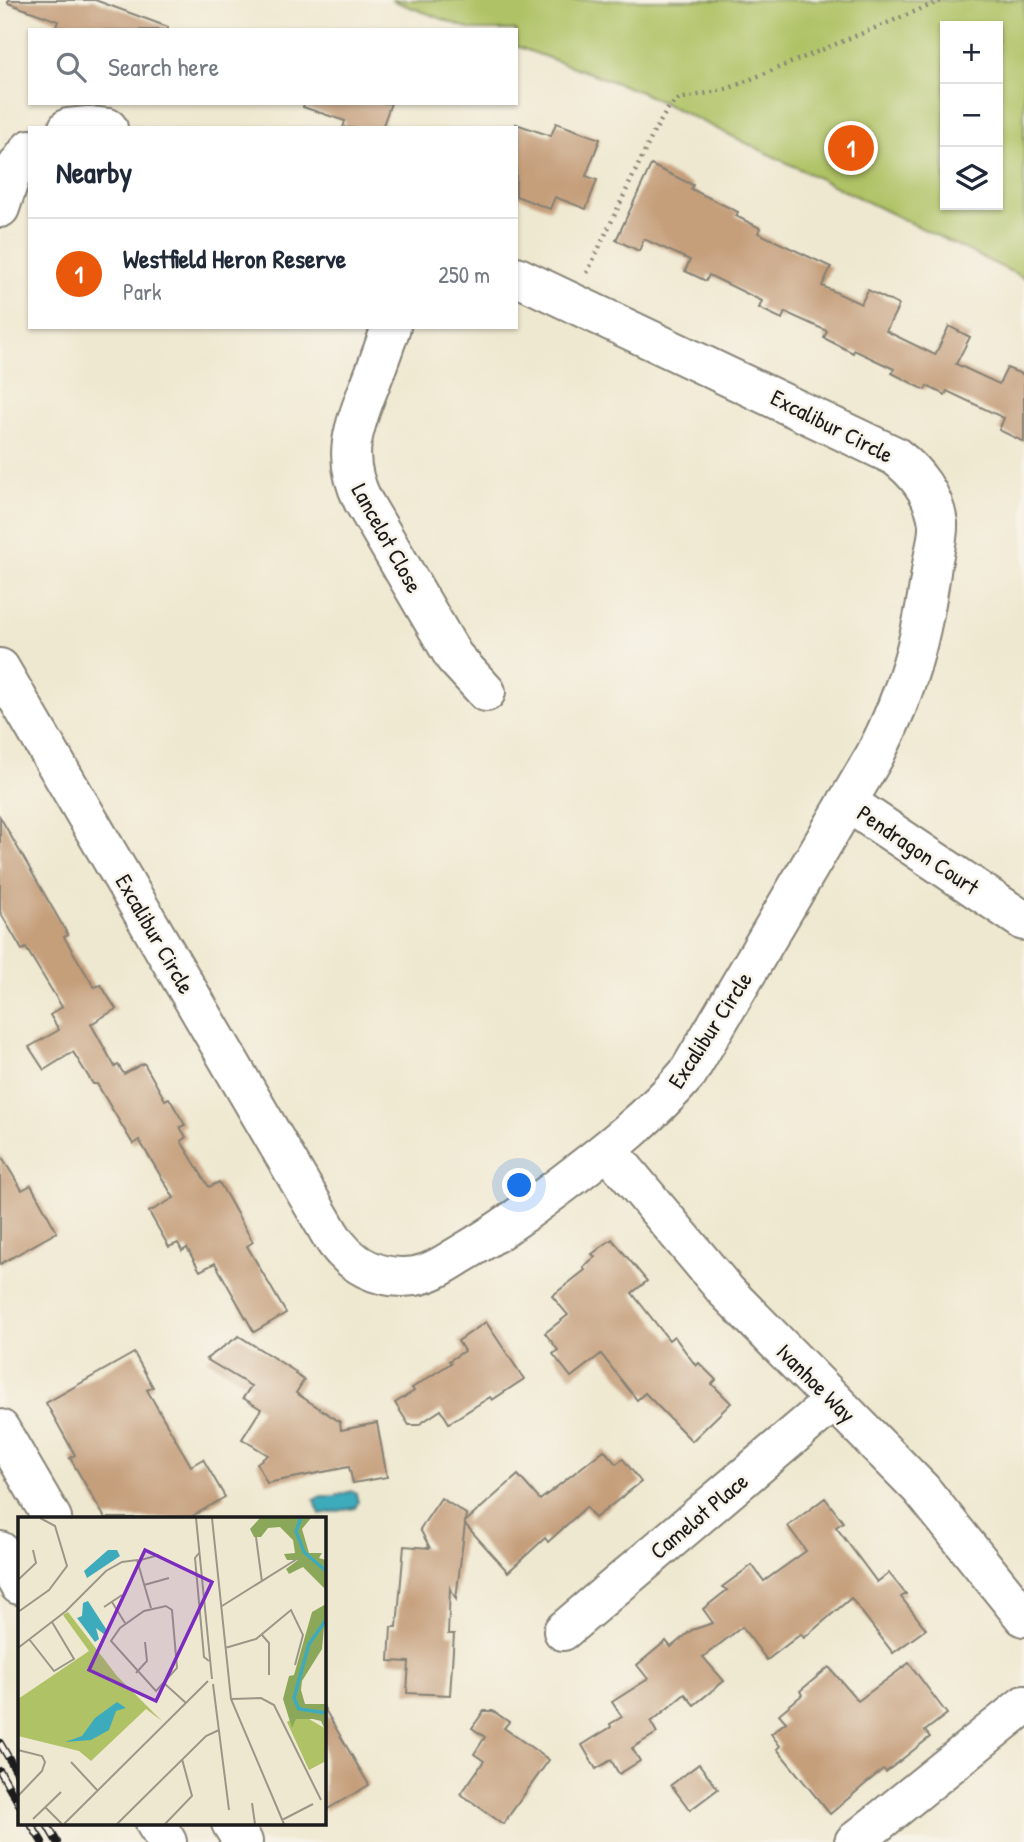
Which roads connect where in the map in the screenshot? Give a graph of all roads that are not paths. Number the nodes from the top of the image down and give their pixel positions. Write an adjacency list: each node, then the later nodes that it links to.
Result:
1 (28, 152): 2 (street)
2 (0, 208)
3 (518, 277): 7 (street, Excalibur Circle)
4 (390, 329): 6 (street, Lancelot Close)
5 (0, 668): 9 (street, Excalibur Circle)
6 (486, 692)
7 (847, 802): 8 (street, Pendragon Court); 9 (street, Excalibur Circle)
8 (1024, 920)
9 (608, 1150): 10 (street, Ivanhoe Way)
10 (834, 1401): 15 (street, Ivanhoe Way); 16 (street, Camelot Place)
11 (0, 1429): 12 (street)
12 (51, 1517)
13 (0, 1551): 14 (street)
14 (18, 1583)
15 (1024, 1617)
16 (563, 1630)
17 (1024, 1705): 22 (street)
18 (156, 1825): 20 (street)
19 (232, 1825): 21 (street)
20 (167, 1842)
21 (243, 1842)
22 (854, 1842)

